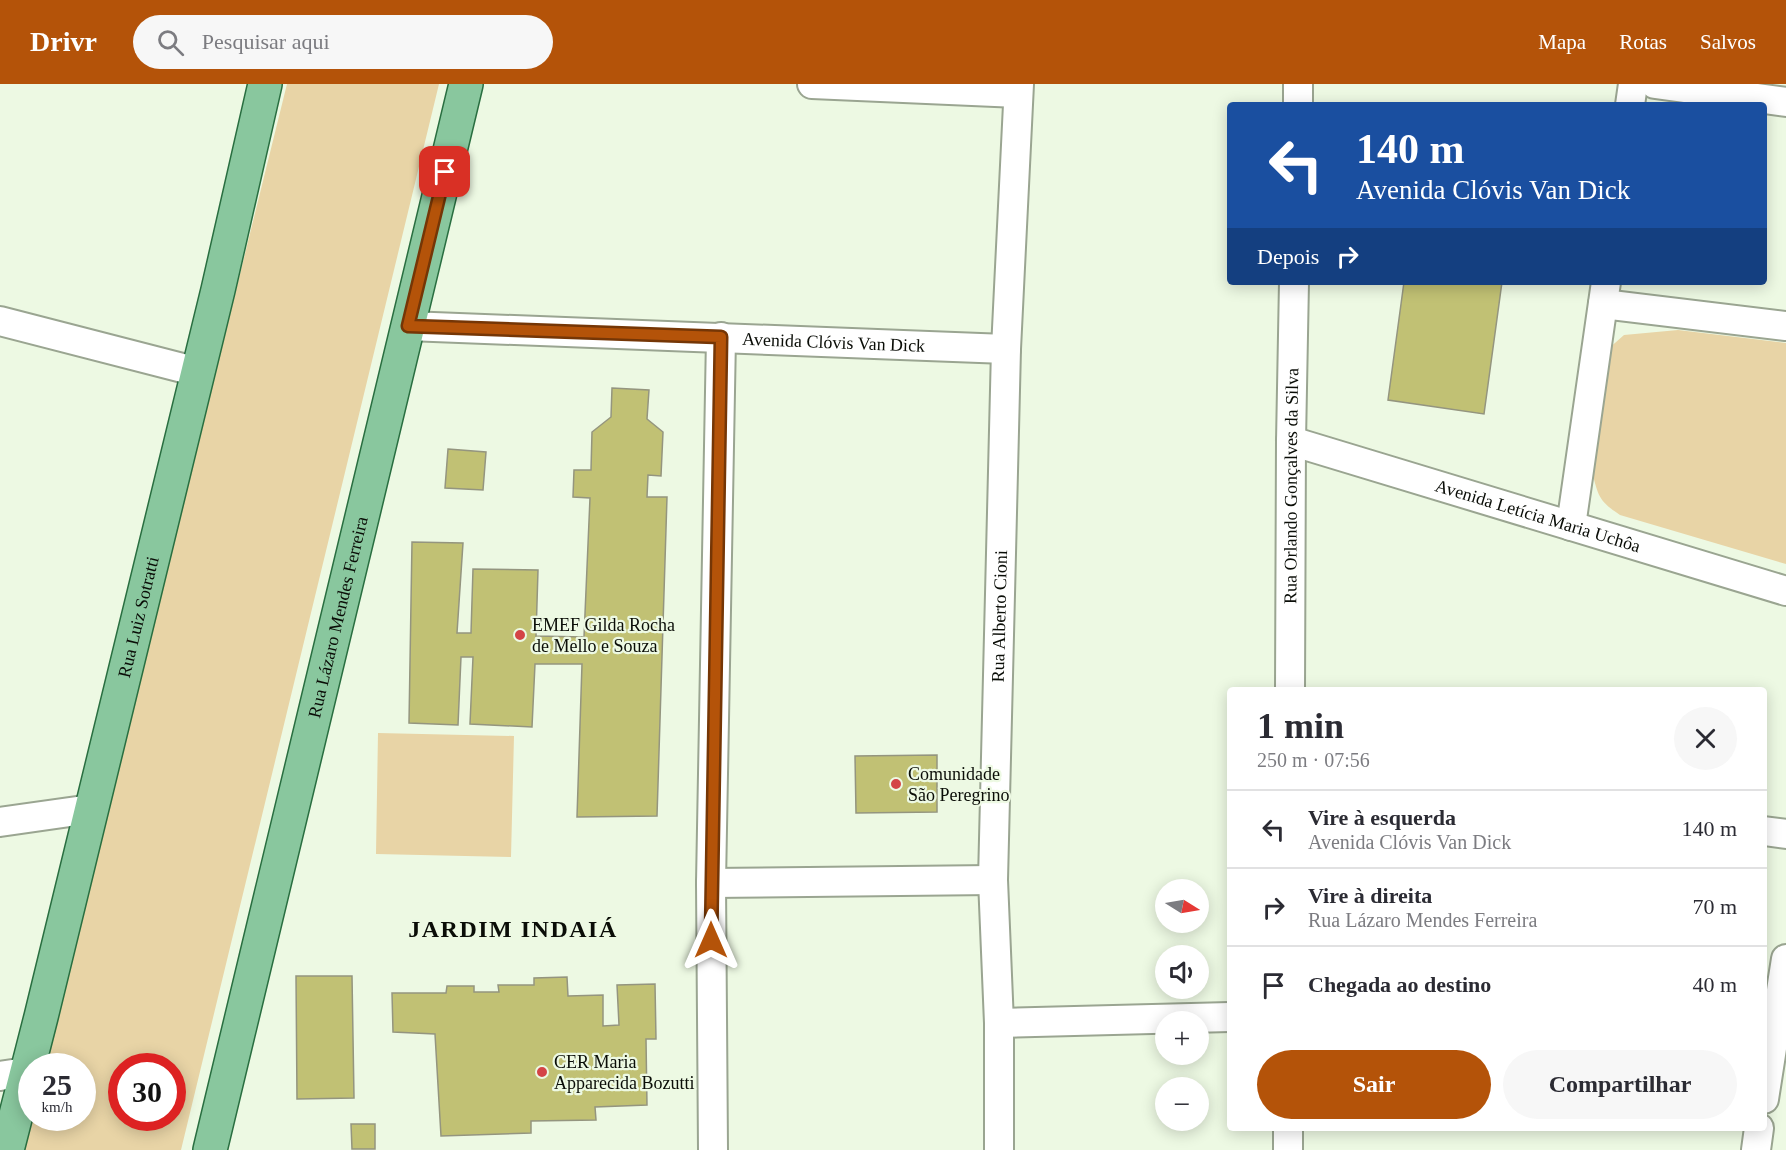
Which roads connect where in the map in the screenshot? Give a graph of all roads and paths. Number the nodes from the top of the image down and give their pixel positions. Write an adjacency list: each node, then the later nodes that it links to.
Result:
1 (265, 84): 18 (main road, Rua Luiz Sotratti)
2 (466, 84): 14 (main road, Rua Lázaro Mendes Ferreira)
3 (812, 84): 7 (street)
4 (1298, 84): 8 (street)
5 (1633, 84): 9 (street)
6 (1655, 84): 10 (street)
7 (1018, 88): 17 (street, Rua Alberto Cioni)
8 (1298, 102)
9 (1630, 102)
10 (1786, 102)
11 (1294, 285): 19 (street, Rua Orlando Gonçalves da Silva)
12 (1604, 293): 15 (street); 20 (street)
13 (0, 321): 18 (street)
14 (408, 326): 16 (street, Avenida Clóvis Van Dick); 39 (main road, Rua Lázaro Mendes Ferreira)
15 (1786, 326)
16 (721, 337): 17 (street, Avenida Clóvis Van Dick); 28 (street)
17 (1006, 349): 27 (street, Rua Alberto Cioni)
18 (198, 372): 23 (main road, Rua Luiz Sotratti)
19 (1291, 441): 20 (street, Avenida Letícia Maria Uchôa); 22 (street, Rua Orlando Gonçalves da Silva)
20 (1571, 525): 21 (street, Avenida Letícia Maria Uchôa)
21 (1786, 591)
22 (1290, 687)
23 (91, 809): 24 (street); 32 (main road, Rua Luiz Sotratti)
24 (0, 822)
25 (1767, 831): 26 (street)
26 (1786, 834)
27 (993, 880): 28 (street); 31 (street, Rua Alberto Cioni)
28 (711, 882): 40 (street)
29 (1786, 959): 33 (street)
30 (1227, 1017): 31 (street)
31 (999, 1023): 41 (street, Rua Alberto Cioni)
32 (13, 1074): 38 (main road, Rua Luiz Sotratti)
33 (1767, 1079)
34 (1767, 1098): 35 (street)
35 (1786, 1101)
36 (1288, 1131): 42 (street)
37 (1759, 1131): 43 (street)
38 (7, 1150)
39 (210, 1150)
40 (713, 1150)
41 (999, 1150)
42 (1288, 1150)
43 (1756, 1150)

